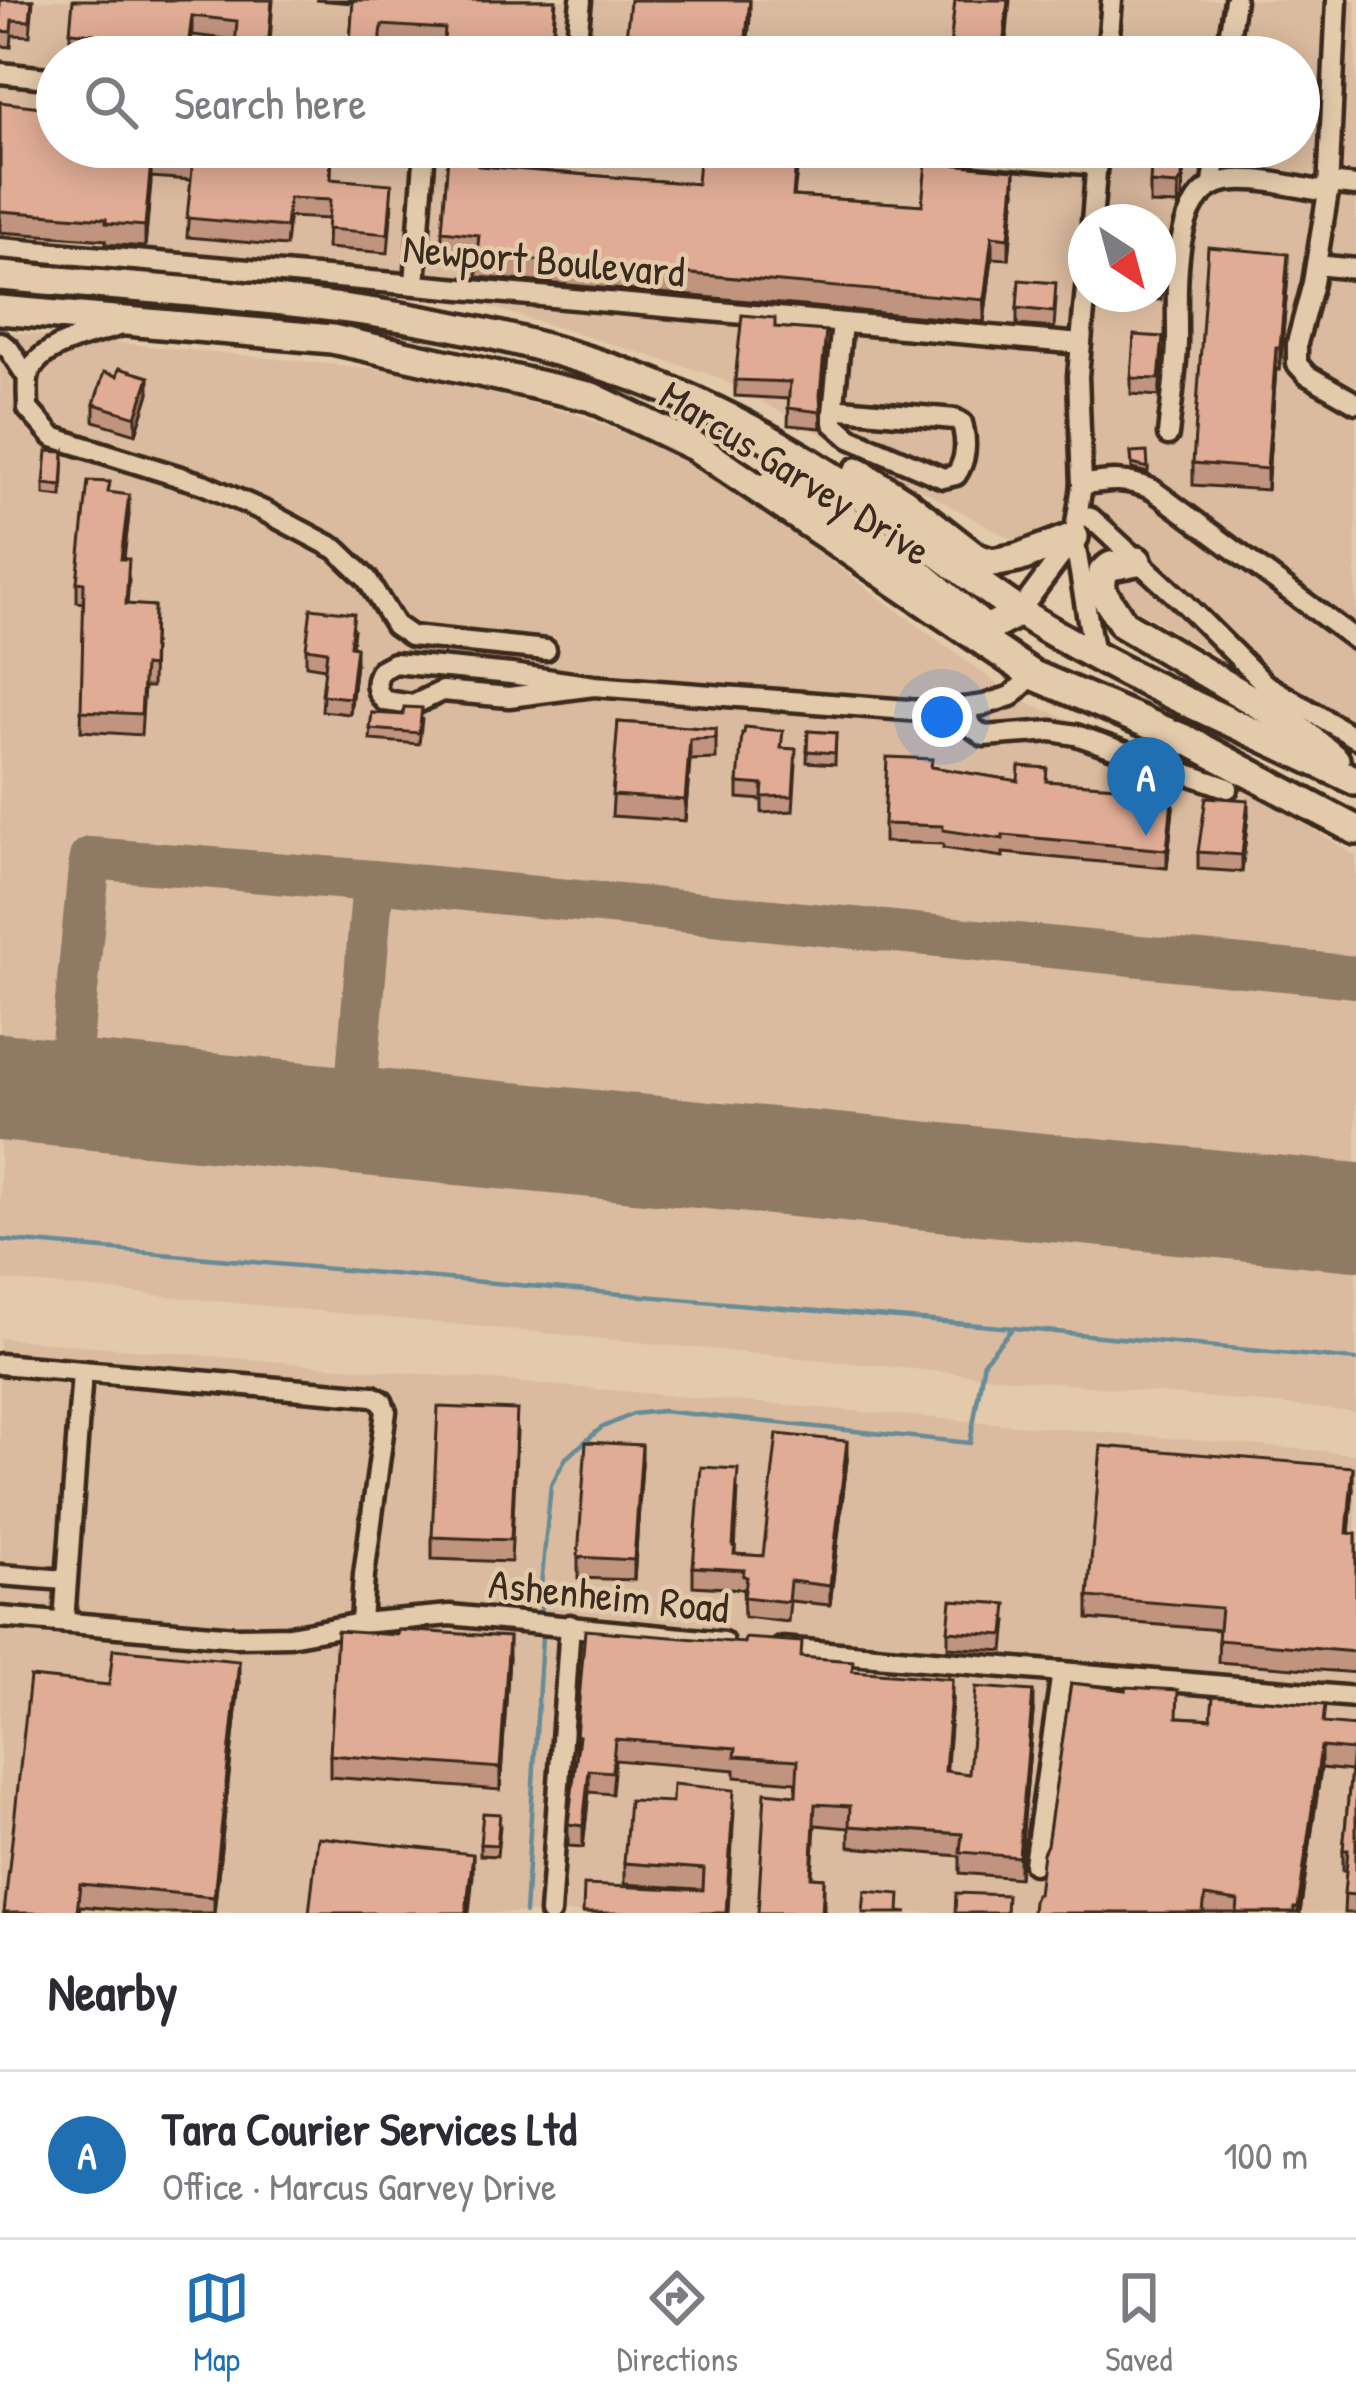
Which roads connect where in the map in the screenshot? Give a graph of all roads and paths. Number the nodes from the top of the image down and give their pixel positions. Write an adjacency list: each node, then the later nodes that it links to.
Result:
1 (581, 0): 5 (street)
2 (1112, 0): 6 (street)
3 (1235, 0): 7 (street)
4 (1336, 0): 15 (street)
5 (577, 36)
6 (1108, 36)
7 (1229, 36)
8 (0, 73): 9 (street)
9 (36, 77)
10 (423, 168): 21 (street)
11 (1097, 168): 16 (street)
12 (1214, 168): 13 (street)
13 (1213, 184): 15 (street); 31 (street)
14 (1356, 186): 15 (street)
15 (1328, 188): 18 (street)
16 (1094, 204)
17 (0, 248): 21 (street, Newport Boulevard)
18 (1316, 265): 19 (street); 29 (street)
19 (1356, 269)
20 (0, 276): 32 (highway, Marcus Garvey Drive)
21 (415, 284): 25 (street, Newport Boulevard)
22 (0, 310): 24 (highway, Marcus Garvey Drive)
23 (1084, 312): 27 (street)
24 (130, 322): 28 (street); 34 (highway, Marcus Garvey Drive)
25 (842, 323): 27 (street, Newport Boulevard); 30 (street)
26 (0, 342): 28 (street)
27 (1081, 344): 33 (street)
28 (28, 378): 39 (street)
29 (1356, 404)
30 (832, 413): 30 (street)
31 (1168, 435)
32 (796, 454): 35 (highway); 37 (highway, Marcus Garvey Drive)
33 (1082, 485): 35 (street); 38 (street)
34 (763, 490): 37 (highway); 42 (highway, Marcus Garvey Drive)
35 (1076, 526): 36 (street); 37 (street); 41 (street)
36 (1137, 561): 47 (street); 48 (highway)
37 (1019, 612): 41 (highway, Marcus Garvey Drive)
38 (1356, 640)
39 (467, 642): 40 (street); 43 (street)
40 (546, 650)
41 (1094, 655): 48 (highway, Marcus Garvey Drive)
42 (1007, 660): 44 (highway, Marcus Garvey Drive); 46 (street)
43 (464, 670): 45 (street); 45 (street)
44 (1033, 675): 46 (street); 50 (highway, Marcus Garvey Drive)
45 (594, 686): 46 (street)
46 (974, 707): 49 (street)
47 (1356, 738)
48 (1352, 779)
49 (1228, 788)
50 (1356, 830)
51 (0, 1364): 52 (street)
52 (82, 1372): 54 (street); 57 (street)
53 (0, 1576): 54 (street)
54 (66, 1580): 56 (street)
55 (0, 1617): 56 (street, Ashenheim Road)
56 (64, 1622): 57 (street, Ashenheim Road)
57 (361, 1623): 58 (street, Ashenheim Road)
58 (569, 1625): 59 (street, Ashenheim Road); 64 (street)
59 (735, 1643)
60 (758, 1646): 61 (street, Ashenheim Road)
61 (1062, 1672): 62 (street, Ashenheim Road); 63 (street)
62 (1356, 1697)
63 (1034, 1864)
64 (550, 1913)

